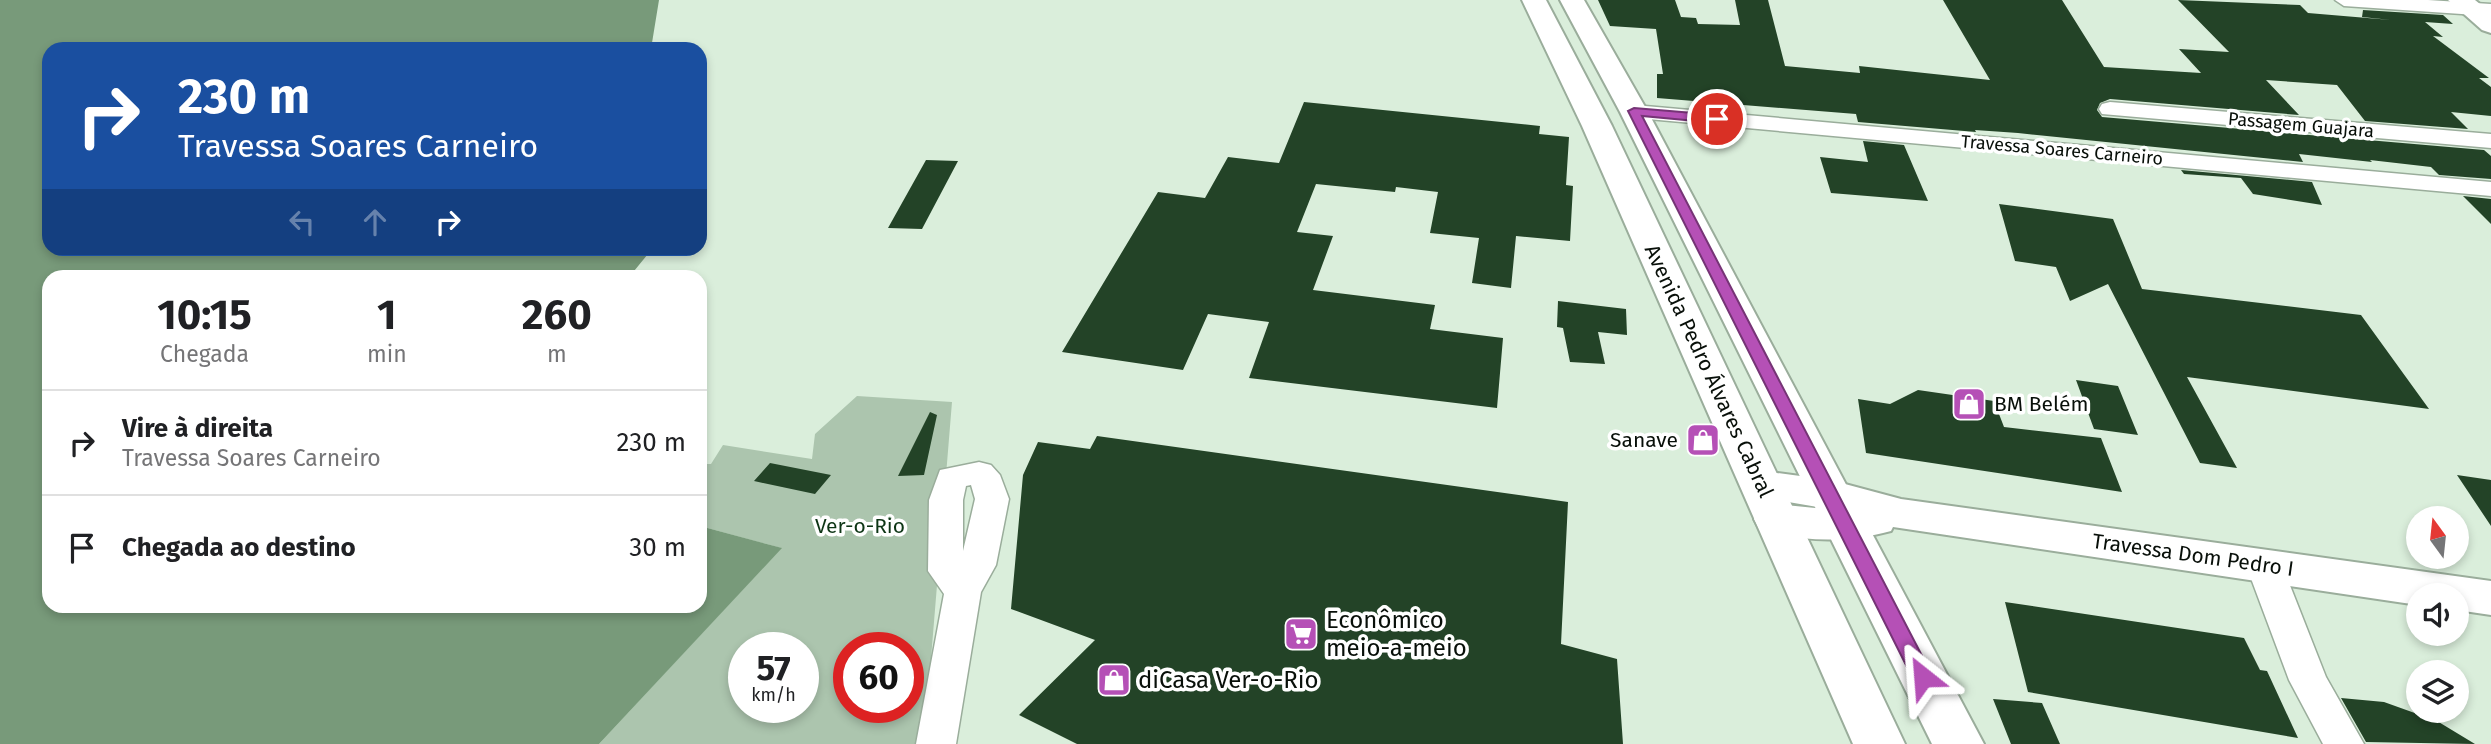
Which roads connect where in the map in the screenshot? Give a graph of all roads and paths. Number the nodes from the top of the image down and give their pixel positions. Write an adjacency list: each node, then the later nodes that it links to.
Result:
1 (1534, 0): 12 (main road, Avenida Pedro Álvares Cabral)
2 (1572, 0): 7 (main road)
3 (2344, 0): 4 (street)
4 (2474, 6): 5 (main road)
5 (2491, 25)
6 (2110, 109): 8 (street, Passagem Guajara)
7 (1634, 111): 10 (street, Travessa Soares Carneiro); 13 (main road)
8 (2176, 114): 9 (street, Passagem Guajara); 10 (street)
9 (2491, 141)
10 (2194, 162): 11 (street, Travessa Soares Carneiro)
11 (2491, 189)
12 (1769, 502): 13 (main road, Travessa Dom Pedro I); 18 (main road, Avenida Pedro Álvares Cabral)
13 (1836, 509): 14 (main road, Travessa Dom Pedro I); 19 (main road)
14 (2264, 565): 16 (main road, Travessa Dom Pedro I); 20 (street)
15 (963, 592): 17 (street)
16 (2491, 598)
17 (936, 744)
18 (1879, 744)
19 (1958, 744)
20 (2344, 744)

